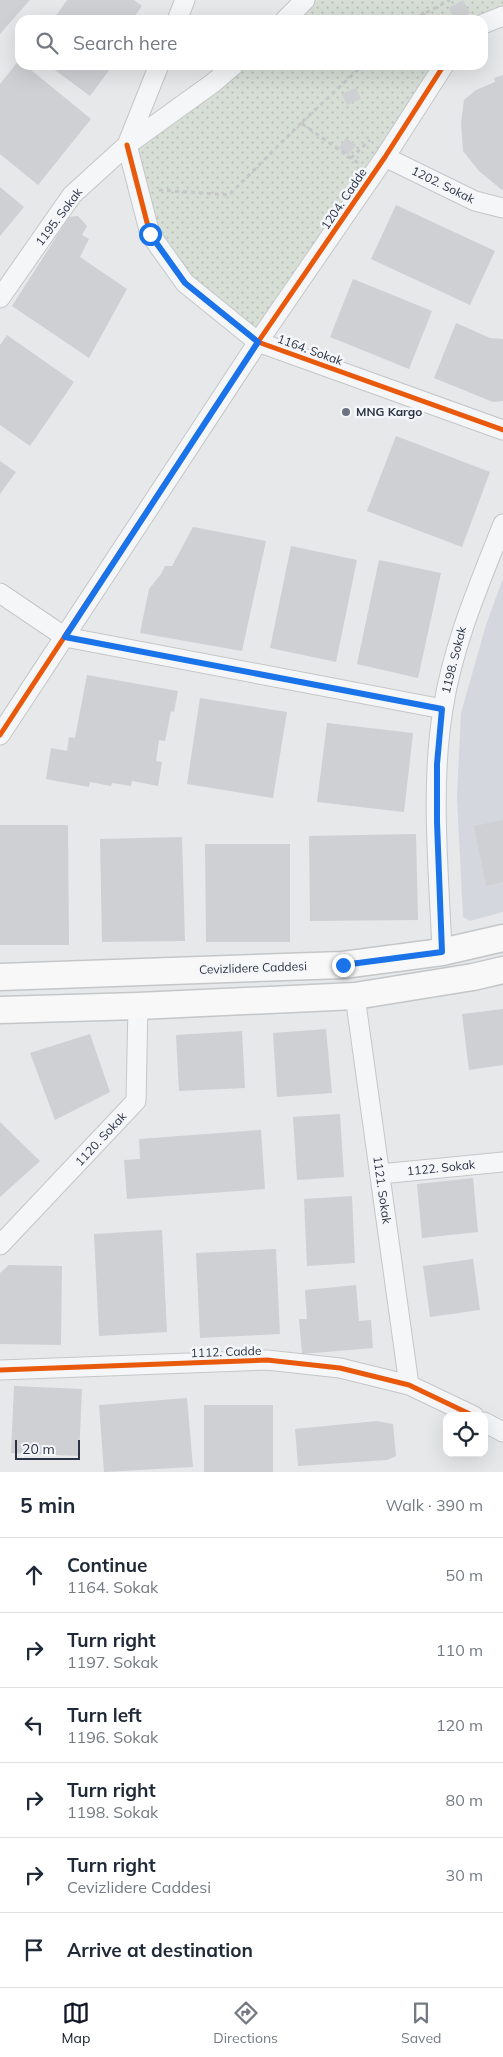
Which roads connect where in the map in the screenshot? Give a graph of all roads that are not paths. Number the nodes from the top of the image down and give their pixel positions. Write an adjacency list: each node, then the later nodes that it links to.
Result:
1 (185, 0): 3 (street)
2 (305, 0): 4 (street)
3 (179, 15)
4 (290, 15)
5 (503, 16): 6 (street)
6 (488, 22)
7 (157, 70): 10 (street)
8 (228, 70): 10 (street, 1195. Sokak)
9 (441, 70): 11 (street, 1204. Cadde)
10 (127, 145): 13 (street, 1195. Sokak); 14 (street, 1164. Sokak)
11 (385, 156): 12 (street, 1202. Sokak); 14 (street, 1204. Cadde)
12 (503, 208)
13 (0, 298)
14 (258, 342): 15 (street, 1164. Sokak); 18 (street, 1204. Cadde)
15 (503, 430)
16 (503, 524): 19 (street, 1198. Sokak)
17 (0, 593): 18 (street)
18 (65, 637): 19 (street); 20 (street, 1204. Cadde)
19 (442, 709): 22 (street, 1198. Sokak)
20 (0, 735)
21 (503, 938): 22 (main road, Cevizlidere Caddesi)
22 (442, 952): 24 (main road, Cevizlidere Caddesi)
23 (503, 970): 25 (main road)
24 (0, 977)
25 (355, 996): 26 (main road); 29 (street, 1121. Sokak)
26 (138, 1006): 27 (main road); 30 (street, 1120. Sokak)
27 (0, 1010)
28 (503, 1162): 29 (street, 1122. Sokak)
29 (380, 1174): 32 (street, 1121. Sokak)
30 (0, 1245)
31 (0, 1370): 32 (street, 1112. Cadde)
32 (409, 1385): 33 (street, 1112. Cadde)
33 (466, 1412)
34 (488, 1424): 35 (street)
35 (503, 1432)

